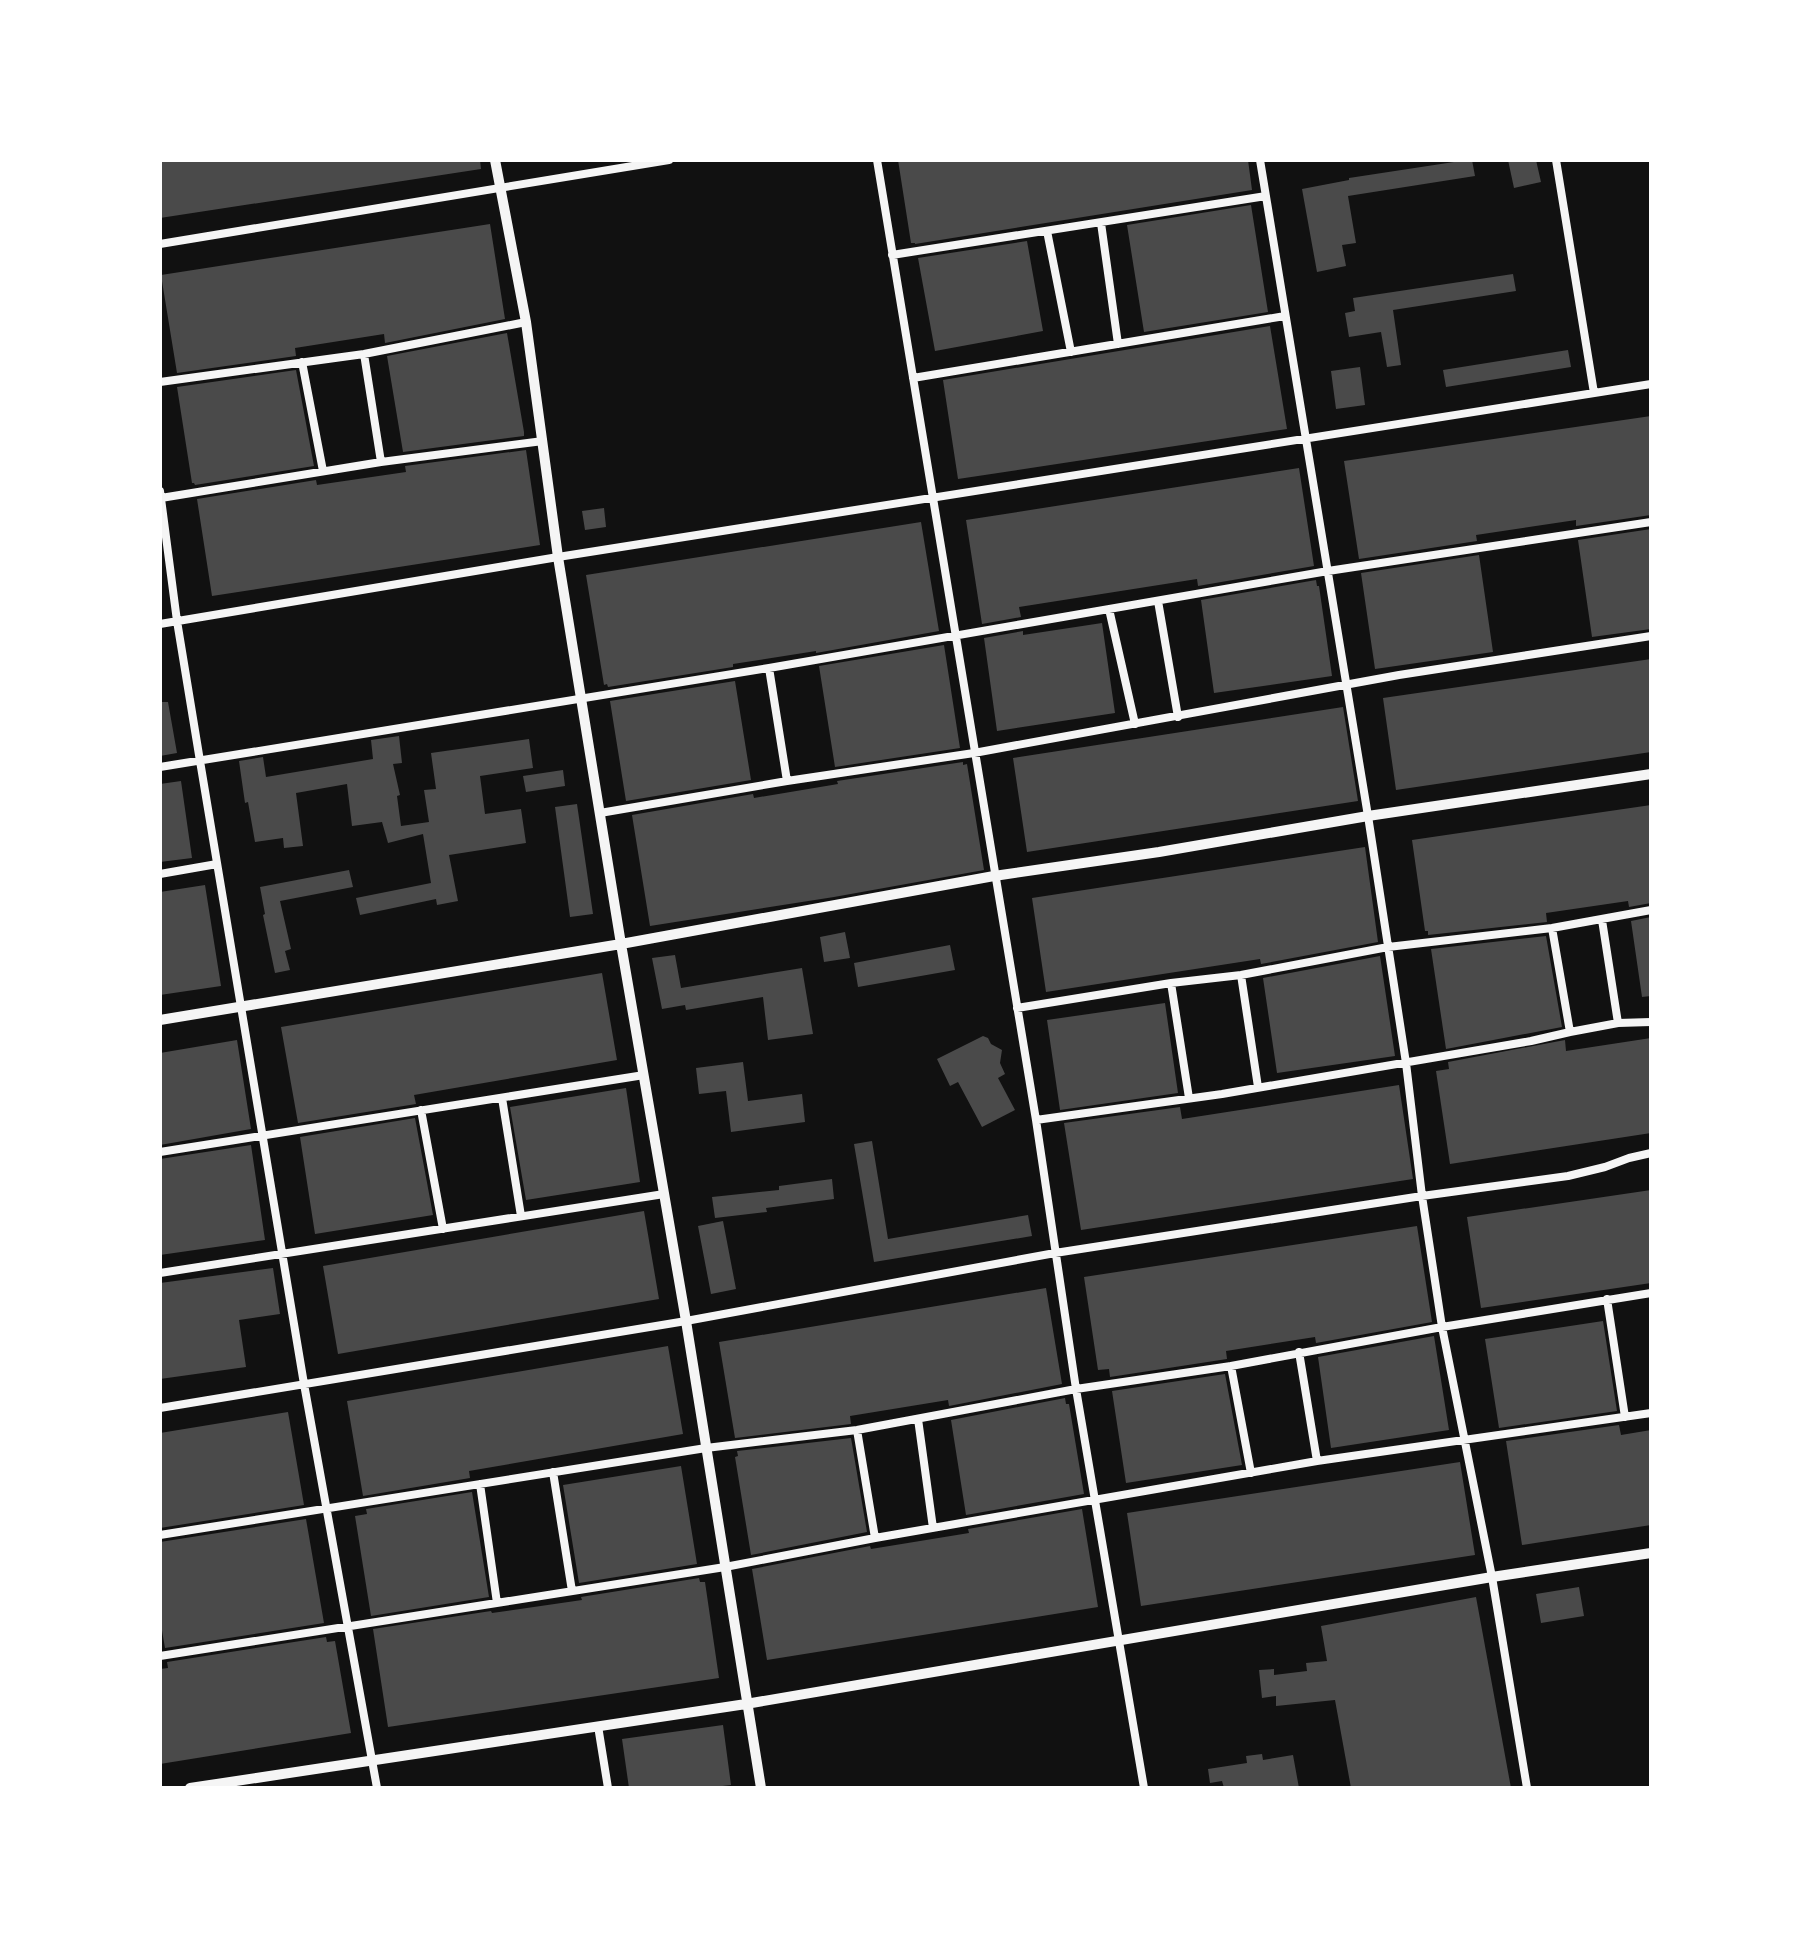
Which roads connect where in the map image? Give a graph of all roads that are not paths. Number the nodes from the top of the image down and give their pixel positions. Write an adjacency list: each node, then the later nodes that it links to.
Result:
1 (495, 160): 6 (street)
2 (669, 160): 6 (street)
3 (877, 160): 11 (street)
4 (1260, 160): 7 (street)
5 (1556, 160): 21 (street)
6 (499, 189): 10 (street); 13 (street)
7 (1266, 196): 8 (street); 12 (street)
8 (1101, 223): 9 (street); 14 (street)
9 (1047, 231): 11 (street); 15 (street)
10 (160, 244)
11 (892, 255): 18 (street)
12 (1285, 316): 14 (street); 22 (street)
13 (526, 322): 16 (street); 23 (street)
14 (1118, 344): 15 (street)
15 (1071, 352): 18 (street)
16 (364, 354): 17 (street); 24 (street)
17 (302, 362): 19 (street); 25 (street)
18 (913, 378): 27 (street)
19 (160, 382)
20 (1651, 384): 21 (street)
21 (1594, 393): 22 (street)
22 (1307, 439): 27 (street); 31 (street)
23 (543, 441): 24 (street); 30 (street)
24 (381, 462): 25 (street)
25 (323, 471): 26 (street)
26 (161, 494): 29 (street)
27 (932, 498): 30 (street); 36 (street)
28 (1651, 522): 31 (street)
29 (164, 543): 34 (street)
30 (558, 557): 34 (street); 40 (street)
31 (1328, 571): 32 (street); 39 (street)
32 (1158, 601): 33 (street); 41 (street)
33 (1109, 609): 36 (street); 42 (street)
34 (177, 621): 35 (street); 44 (street)
35 (160, 624)
36 (955, 636): 38 (street); 43 (street)
37 (1651, 636): 39 (street)
38 (769, 668): 40 (street); 47 (street)
39 (1347, 684): 41 (street); 49 (street)
40 (581, 698): 44 (street); 48 (street)
41 (1178, 717): 42 (street)
42 (1135, 724): 43 (street)
43 (974, 753): 47 (street); 52 (street)
44 (200, 761): 45 (street); 50 (street)
45 (160, 767)
46 (1651, 774): 49 (street)
47 (787, 781): 48 (street)
48 (600, 813): 56 (street)
49 (1368, 816): 52 (street); 57 (street)
50 (217, 864): 51 (street); 60 (street)
51 (160, 874)
52 (994, 876): 56 (street); 61 (street)
53 (1651, 910): 54 (street)
54 (1602, 920): 55 (street); 64 (street)
55 (1552, 928): 57 (street); 65 (street)
56 (621, 944): 60 (street); 67 (street)
57 (1388, 947): 58 (street); 66 (street)
58 (1241, 975): 59 (street); 68 (street)
59 (1171, 983): 61 (street); 70 (street)
60 (241, 1005): 62 (street); 73 (street)
61 (1017, 1008): 72 (street)
62 (160, 1020)
63 (1651, 1022): 64 (street)
64 (1618, 1023): 65 (street)
65 (1570, 1032): 66 (street)
66 (1406, 1063): 68 (street); 77 (street)
67 (644, 1075): 69 (street); 76 (street)
68 (1258, 1087): 70 (street)
69 (502, 1098): 71 (street); 78 (street)
70 (1189, 1098): 72 (street)
71 (421, 1110): 73 (street); 79 (street)
72 (1036, 1120): 80 (street)
73 (263, 1135): 74 (street); 81 (street)
74 (160, 1152)
75 (1651, 1153): 77 (street)
76 (664, 1194): 78 (street); 85 (street)
77 (1422, 1196): 80 (street); 86 (street)
78 (521, 1216): 79 (street)
79 (443, 1229): 81 (street)
80 (1055, 1253): 85 (street); 90 (street)
81 (284, 1254): 82 (street); 89 (street)
82 (160, 1273)
83 (1651, 1293): 84 (street)
84 (1607, 1299): 86 (street); 93 (street)
85 (686, 1321): 89 (street); 97 (street)
86 (1442, 1327): 87 (street); 96 (street)
87 (1299, 1352): 88 (street); 98 (street)
88 (1231, 1366): 90 (street); 100 (street)
89 (304, 1384): 91 (street); 103 (street)
90 (1076, 1389): 94 (street); 102 (street)
91 (160, 1408)
92 (1651, 1413): 93 (street)
93 (1625, 1417): 96 (street)
94 (918, 1419): 95 (street); 104 (street)
95 (857, 1430): 97 (street); 106 (street)
96 (1464, 1440): 98 (street); 109 (street)
97 (706, 1448): 99 (street); 108 (street)
98 (1317, 1461): 100 (street)
99 (553, 1472): 101 (street); 110 (street)
100 (1251, 1473): 102 (street)
101 (480, 1484): 103 (street); 111 (street)
102 (1094, 1500): 104 (street); 113 (street)
103 (327, 1508): 105 (street); 112 (street)
104 (933, 1528): 106 (street)
105 (160, 1535)
106 (875, 1538): 108 (street)
107 (1651, 1553): 109 (street)
108 (725, 1567): 110 (street); 115 (street)
109 (1492, 1577): 113 (street); 123 (street)
110 (572, 1591): 111 (street)
111 (497, 1603): 112 (street)
112 (347, 1626): 114 (street); 117 (street)
113 (1119, 1640): 115 (street); 122 (street)
114 (160, 1656)
115 (746, 1704): 116 (street); 121 (street)
116 (598, 1726): 117 (street); 120 (street)
117 (373, 1761): 118 (street); 119 (street)
118 (190, 1788)
119 (377, 1788)
120 (608, 1788)
121 (761, 1788)
122 (1144, 1788)
123 (1527, 1788)

